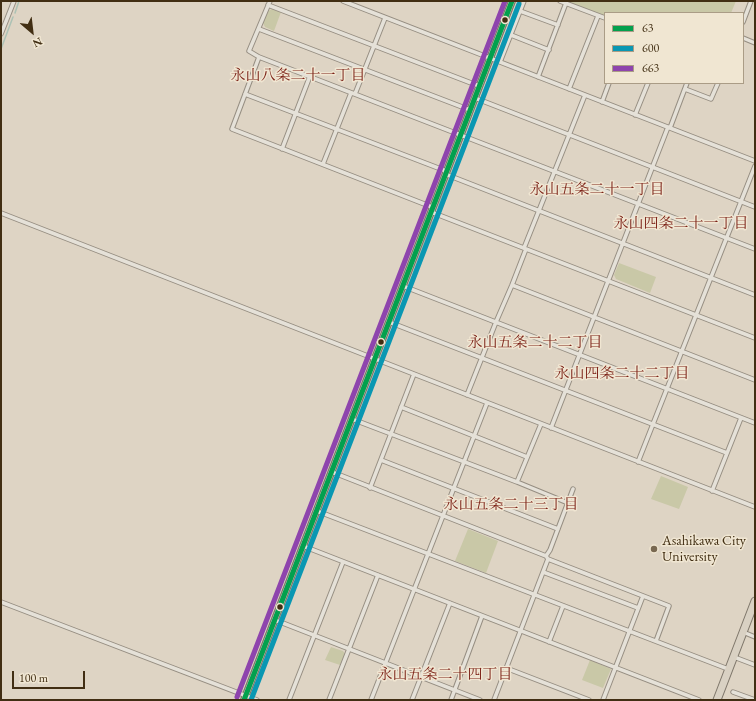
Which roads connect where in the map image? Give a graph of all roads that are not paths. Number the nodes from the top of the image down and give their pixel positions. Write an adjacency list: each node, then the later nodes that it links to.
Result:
1 (14, 1): 16 (street)
2 (343, 1): 11 (street)
3 (524, 1): 9 (street)
4 (560, 1): 8 (street)
5 (751, 1): 13 (street)
6 (510, 2): 23 (street)
7 (269, 3): 15 (street); 20 (street)
8 (566, 3): 10 (street); 14 (street)
9 (520, 11): 14 (street); 17 (street)
10 (598, 16): 12 (street); 33 (street)
11 (385, 18): 20 (street); 23 (street)
12 (604, 18)
13 (744, 19)
14 (558, 26): 21 (street)
15 (259, 29): 22 (street); 25 (street)
16 (1, 34)
17 (511, 35): 21 (street); 24 (street)
18 (744, 38): 19 (street)
19 (755, 43)
20 (374, 46): 25 (street); 32 (street)
21 (549, 50): 27 (street)
22 (259, 57): 26 (street); 36 (street)
23 (491, 58): 24 (street); 32 (street)
24 (500, 62): 27 (street)
25 (365, 70): 35 (street); 40 (street)
26 (310, 76): 35 (street); 41 (street)
27 (538, 77): 33 (street)
28 (609, 84): 39 (street)
29 (648, 84): 42 (street)
30 (687, 84): 34 (street)
31 (718, 84): 34 (street)
32 (479, 86): 38 (street)
33 (569, 89): 37 (street)
34 (685, 89): 43 (street)
35 (353, 93): 44 (street); 45 (street)
36 (245, 94): 41 (street); 47 (street)
37 (585, 95): 39 (street); 46 (street)
38 (475, 98): 40 (street); 46 (street)
39 (602, 102): 42 (street)
40 (470, 110): 45 (street)
41 (295, 113): 44 (street); 47 (street)
42 (635, 115): 43 (street)
43 (669, 128): 48 (street); 51 (street)
44 (337, 129): 49 (street); 52 (street)
45 (460, 135): 52 (street); 53 (street)
46 (569, 135): 51 (street); 53 (street)
47 (282, 149): 49 (street)
48 (755, 161)
49 (323, 164): 57 (street)
50 (755, 166): 54 (street)
51 (652, 167): 54 (street); 55 (street)
52 (446, 172): 57 (street); 58 (street)
53 (554, 172): 55 (street); 58 (street)
54 (740, 202): 56 (street); 60 (street)
55 (638, 204): 60 (street); 61 (street)
56 (755, 207)
57 (432, 209): 62 (street); 67 (street)
58 (539, 211): 61 (street); 62 (street)
59 (1, 213): 77 (street)
60 (726, 238): 63 (street); 64 (street)
61 (622, 244): 64 (street); 65 (street)
62 (525, 249): 65 (street); 66 (street)
63 (755, 249)
64 (710, 278): 68 (street); 69 (street)
65 (608, 281): 69 (street); 70 (street)
66 (512, 285): 70 (street); 72 (street)
67 (403, 286): 71 (street); 72 (street)
68 (755, 295)
69 (696, 315): 73 (street); 74 (street)
70 (594, 317): 74 (street); 75 (street)
71 (389, 322): 76 (street); 77 (street)
72 (496, 322): 75 (street); 76 (street)
73 (755, 338)
74 (682, 351): 79 (street); 80 (street)
75 (580, 355): 80 (street); 81 (street)
76 (482, 358): 81 (street); 82 (street)
77 (375, 359): 78 (street); 86 (street)
78 (414, 374): 82 (street); 84 (street)
79 (755, 380)
80 (668, 389): 85 (street); 89 (street)
81 (565, 391): 89 (street); 90 (street)
82 (467, 395): 83 (street)
83 (487, 403): 88 (street); 92 (street)
84 (401, 407): 91 (street); 92 (street)
85 (741, 418): 87 (street); 93 (street)
86 (352, 419): 91 (street); 98 (street)
87 (755, 423)
88 (541, 424): 90 (street); 94 (street)
89 (653, 425): 93 (street); 97 (street)
90 (551, 428): 97 (street)
91 (391, 434): 95 (street); 96 (street)
92 (474, 436): 94 (street); 96 (street)
93 (727, 453): 103 (street)
94 (527, 457): 99 (street)
95 (381, 460): 100 (street); 101 (street)
96 (464, 462): 99 (street); 101 (street)
97 (638, 462): 103 (street)
98 (332, 472): 100 (street); 106 (street)
99 (517, 482): 104 (street)
100 (370, 488): 107 (street)
101 (454, 489): 107 (street); 108 (street)
102 (574, 489): 104 (street)
103 (712, 491): 105 (street)
104 (568, 504): 108 (street)
105 (755, 507)
106 (317, 511): 109 (street); 110 (street)
107 (443, 516): 110 (street); 111 (street)
108 (558, 529): 111 (street)
109 (303, 546): 112 (street); 124 (street)
110 (428, 554): 115 (street); 116 (street)
111 (547, 558): 113 (street); 117 (street)
112 (343, 562): 114 (street); 128 (street)
113 (543, 572): 116 (street); 122 (street)
114 (378, 575): 115 (street); 132 (street)
115 (414, 590): 120 (street); 134 (street)
116 (534, 594): 121 (street); 125 (street)
117 (643, 596): 122 (street); 130 (street)
118 (755, 601): 127 (highway)
119 (1, 602): 142 (street)
120 (450, 604): 123 (street); 139 (street)
121 (563, 606): 126 (street); 131 (street)
122 (638, 608): 126 (street)
123 (482, 616): 125 (street); 140 (street)
124 (275, 620): 128 (street); 142 (street)
125 (520, 631): 131 (street); 137 (street)
126 (630, 631): 130 (street); 136 (street)
127 (743, 632): 129 (street); 133 (highway)
128 (314, 635): 132 (street); 144 (street)
129 (755, 637)
130 (656, 641): 138 (street)
131 (549, 642): 136 (street)
132 (349, 650): 134 (street); 145 (street)
133 (734, 657): 135 (street); 138 (highway)
134 (385, 663): 139 (street); 146 (street)
135 (755, 665)
136 (615, 667): 152 (street); 153 (street)
137 (506, 668): 150 (street); 151 (street)
138 (728, 669): 154 (highway)
139 (420, 677): 140 (street); 147 (street)
140 (455, 690): 148 (street); 149 (street)
141 (733, 692): 155 (street)
142 (245, 698): 143 (street)
143 (257, 700)
144 (289, 700)
145 (329, 700)
146 (371, 700)
147 (412, 700)
148 (451, 700)
149 (480, 700)
150 (494, 700)
151 (589, 700)
152 (603, 700)
153 (699, 700)
154 (716, 700)
155 (755, 700)

